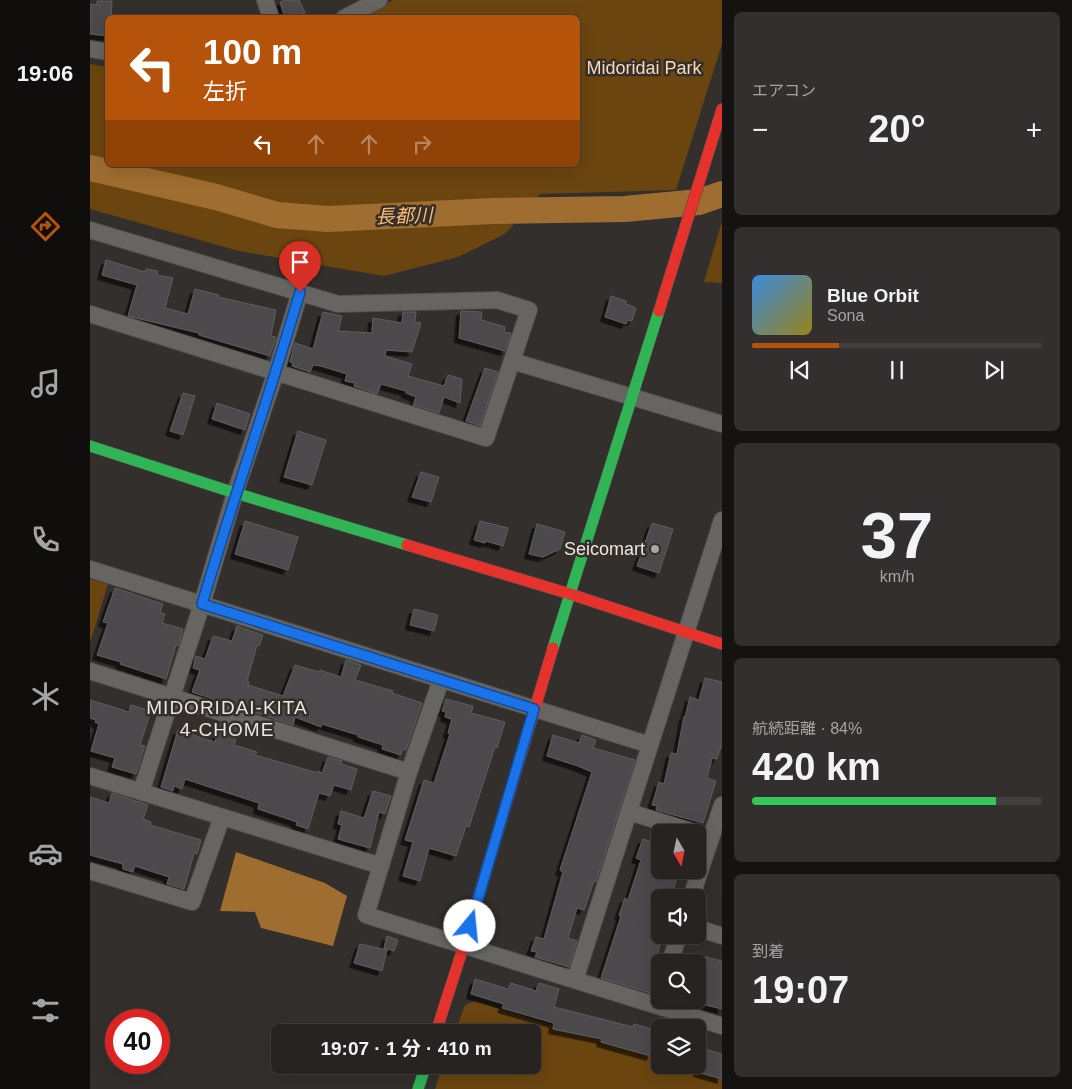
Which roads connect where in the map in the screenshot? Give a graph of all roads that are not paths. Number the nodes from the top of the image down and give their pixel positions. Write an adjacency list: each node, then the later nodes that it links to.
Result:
1 (265, 0): 3 (street)
2 (379, 0): 4 (street)
3 (270, 15)
4 (350, 15)
5 (90, 49): 6 (street)
6 (105, 52)
7 (722, 109): 13 (street)
8 (90, 230): 9 (street)
9 (300, 292): 11 (street); 12 (street)
10 (90, 314): 12 (street)
11 (512, 361): 12 (street); 13 (street)
12 (276, 372): 16 (street)
13 (632, 397): 14 (street); 19 (street)
14 (722, 424)
15 (90, 446): 16 (street)
16 (235, 493): 19 (street); 20 (street)
17 (721, 525): 21 (street)
18 (90, 569): 20 (street)
19 (570, 594): 21 (street); 26 (street)
20 (202, 604): 24 (street); 25 (street)
21 (686, 633): 22 (street); 27 (street)
22 (722, 644)
23 (90, 671): 25 (street)
24 (441, 680): 26 (street); 28 (street)
25 (172, 697): 28 (street); 30 (street)
26 (534, 709): 27 (street); 41 (street)
27 (650, 745): 32 (street)
28 (409, 772): 36 (street)
29 (90, 776): 30 (street)
30 (141, 792): 33 (street)
31 (722, 805): 35 (street)
32 (629, 812): 34 (street); 42 (street)
33 (222, 817): 36 (street); 37 (street)
34 (668, 824)
35 (710, 838): 38 (street)
36 (381, 866): 41 (street)
37 (90, 871)
38 (694, 889)
39 (706, 931): 40 (street)
40 (722, 936)
41 (464, 944): 42 (street); 45 (street)
42 (575, 980): 43 (street)
43 (651, 997)
44 (682, 1009): 46 (street)
45 (439, 1024)
46 (722, 1026)
47 (423, 1074): 48 (street)
48 (418, 1089)

